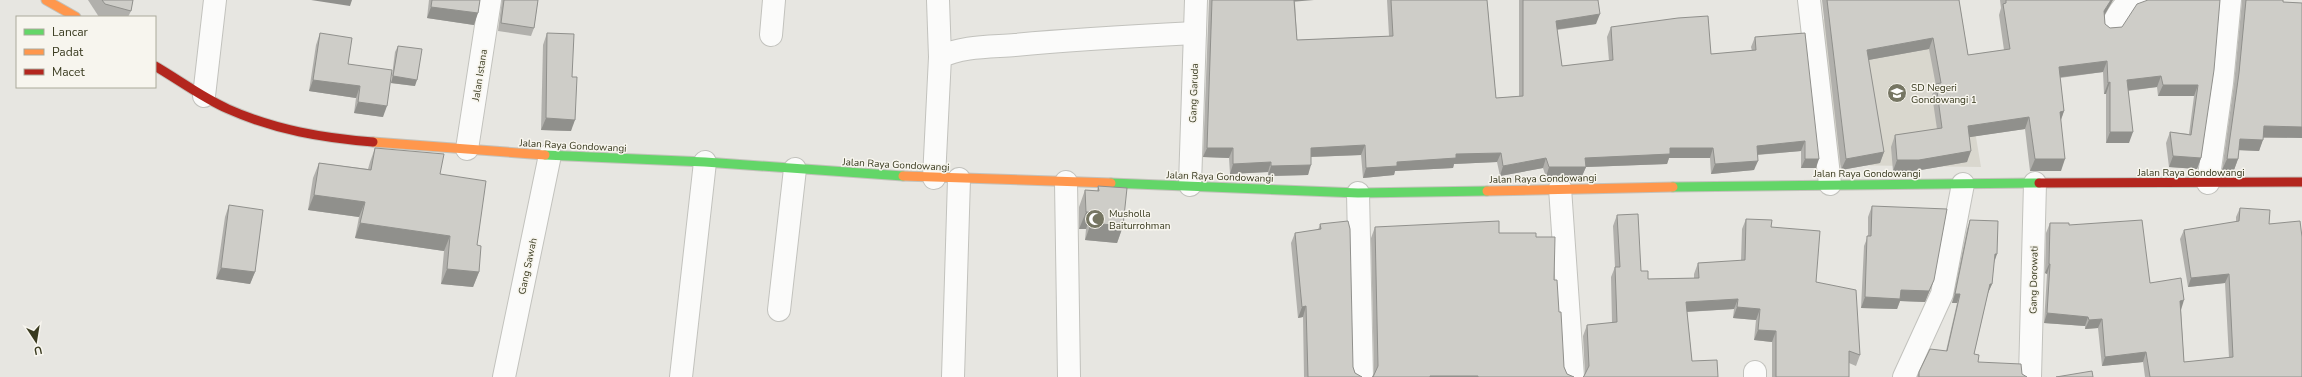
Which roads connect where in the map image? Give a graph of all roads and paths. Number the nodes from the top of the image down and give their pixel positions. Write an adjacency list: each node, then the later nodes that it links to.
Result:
1 (46, 0): 10 (street)
2 (214, 0): 16 (street)
3 (490, 0): 17 (street, Jalan Istana)
4 (774, 0): 13 (street)
5 (938, 0): 14 (street)
6 (1196, 0): 12 (street, Gang Garuda)
7 (1809, 0): 27 (street)
8 (2140, 0): 11 (street)
9 (2230, 0): 26 (street)
10 (74, 16)
11 (2111, 28)
12 (1195, 33): 14 (street); 29 (street, Gang Garuda)
13 (771, 35)
14 (940, 57): 21 (street)
15 (156, 67): 16 (street, Jalan Raya Gondowangi)
16 (204, 96): 17 (street, Jalan Raya Gondowangi)
17 (467, 149): 18 (street, Jalan Raya Gondowangi)
18 (550, 155): 19 (street, Jalan Raya Gondowangi); 33 (street, Gang Sawah)
19 (705, 162): 20 (street, Jalan Raya Gondowangi); 34 (street)
20 (795, 169): 21 (street, Jalan Raya Gondowangi); 32 (street)
21 (934, 178): 22 (street, Jalan Raya Gondowangi)
22 (959, 179): 23 (street, Jalan Raya Gondowangi); 35 (street)
23 (1066, 182): 29 (street, Jalan Raya Gondowangi); 36 (street)
24 (2302, 182): 26 (street, Jalan Raya Gondowangi)
25 (2035, 183): 26 (street, Jalan Raya Gondowangi); 28 (street, Jalan Raya Gondowangi); 40 (street, Gang Dorowati)
26 (2208, 183)
27 (1830, 184): 28 (street, Jalan Raya Gondowangi); 30 (street, Jalan Raya Gondowangi)
28 (1963, 184): 39 (street)
29 (1190, 185): 31 (street, Jalan Raya Gondowangi)
30 (1560, 188): 31 (street, Jalan Raya Gondowangi); 38 (street)
31 (1358, 193): 37 (street)
32 (779, 310)
33 (504, 377)
34 (681, 377)
35 (953, 377)
36 (1069, 377)
37 (1362, 377)
38 (1573, 377)
39 (1904, 377)
40 (2030, 377)

